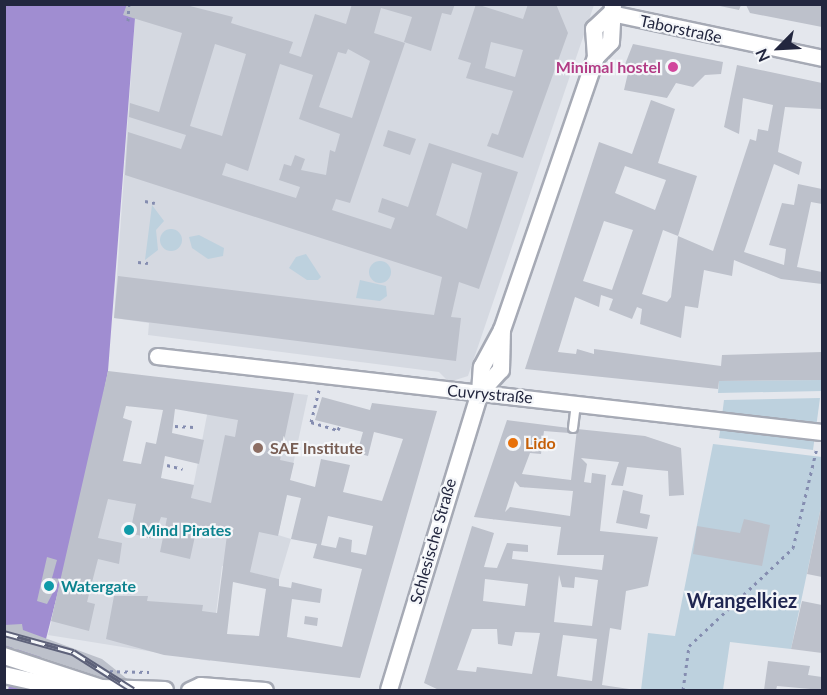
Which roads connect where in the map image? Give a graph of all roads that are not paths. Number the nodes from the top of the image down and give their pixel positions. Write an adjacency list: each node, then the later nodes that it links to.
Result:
1 (612, 9): 2 (street, Taborstraße); 4 (main road, Schlesische Straße)
2 (822, 58)
3 (157, 356): 4 (street, Cuvrystraße)
4 (480, 393): 5 (street, Cuvrystraße); 14 (main road, Schlesische Straße)
5 (577, 403): 6 (lane); 7 (street, Cuvrystraße)
6 (573, 428)
7 (821, 432)
8 (4, 656): 10 (main road)
9 (4, 675): 10 (main road)
10 (72, 682): 11 (main road)
11 (165, 690)
12 (189, 690): 13 (street)
13 (265, 690)
14 (389, 690)

